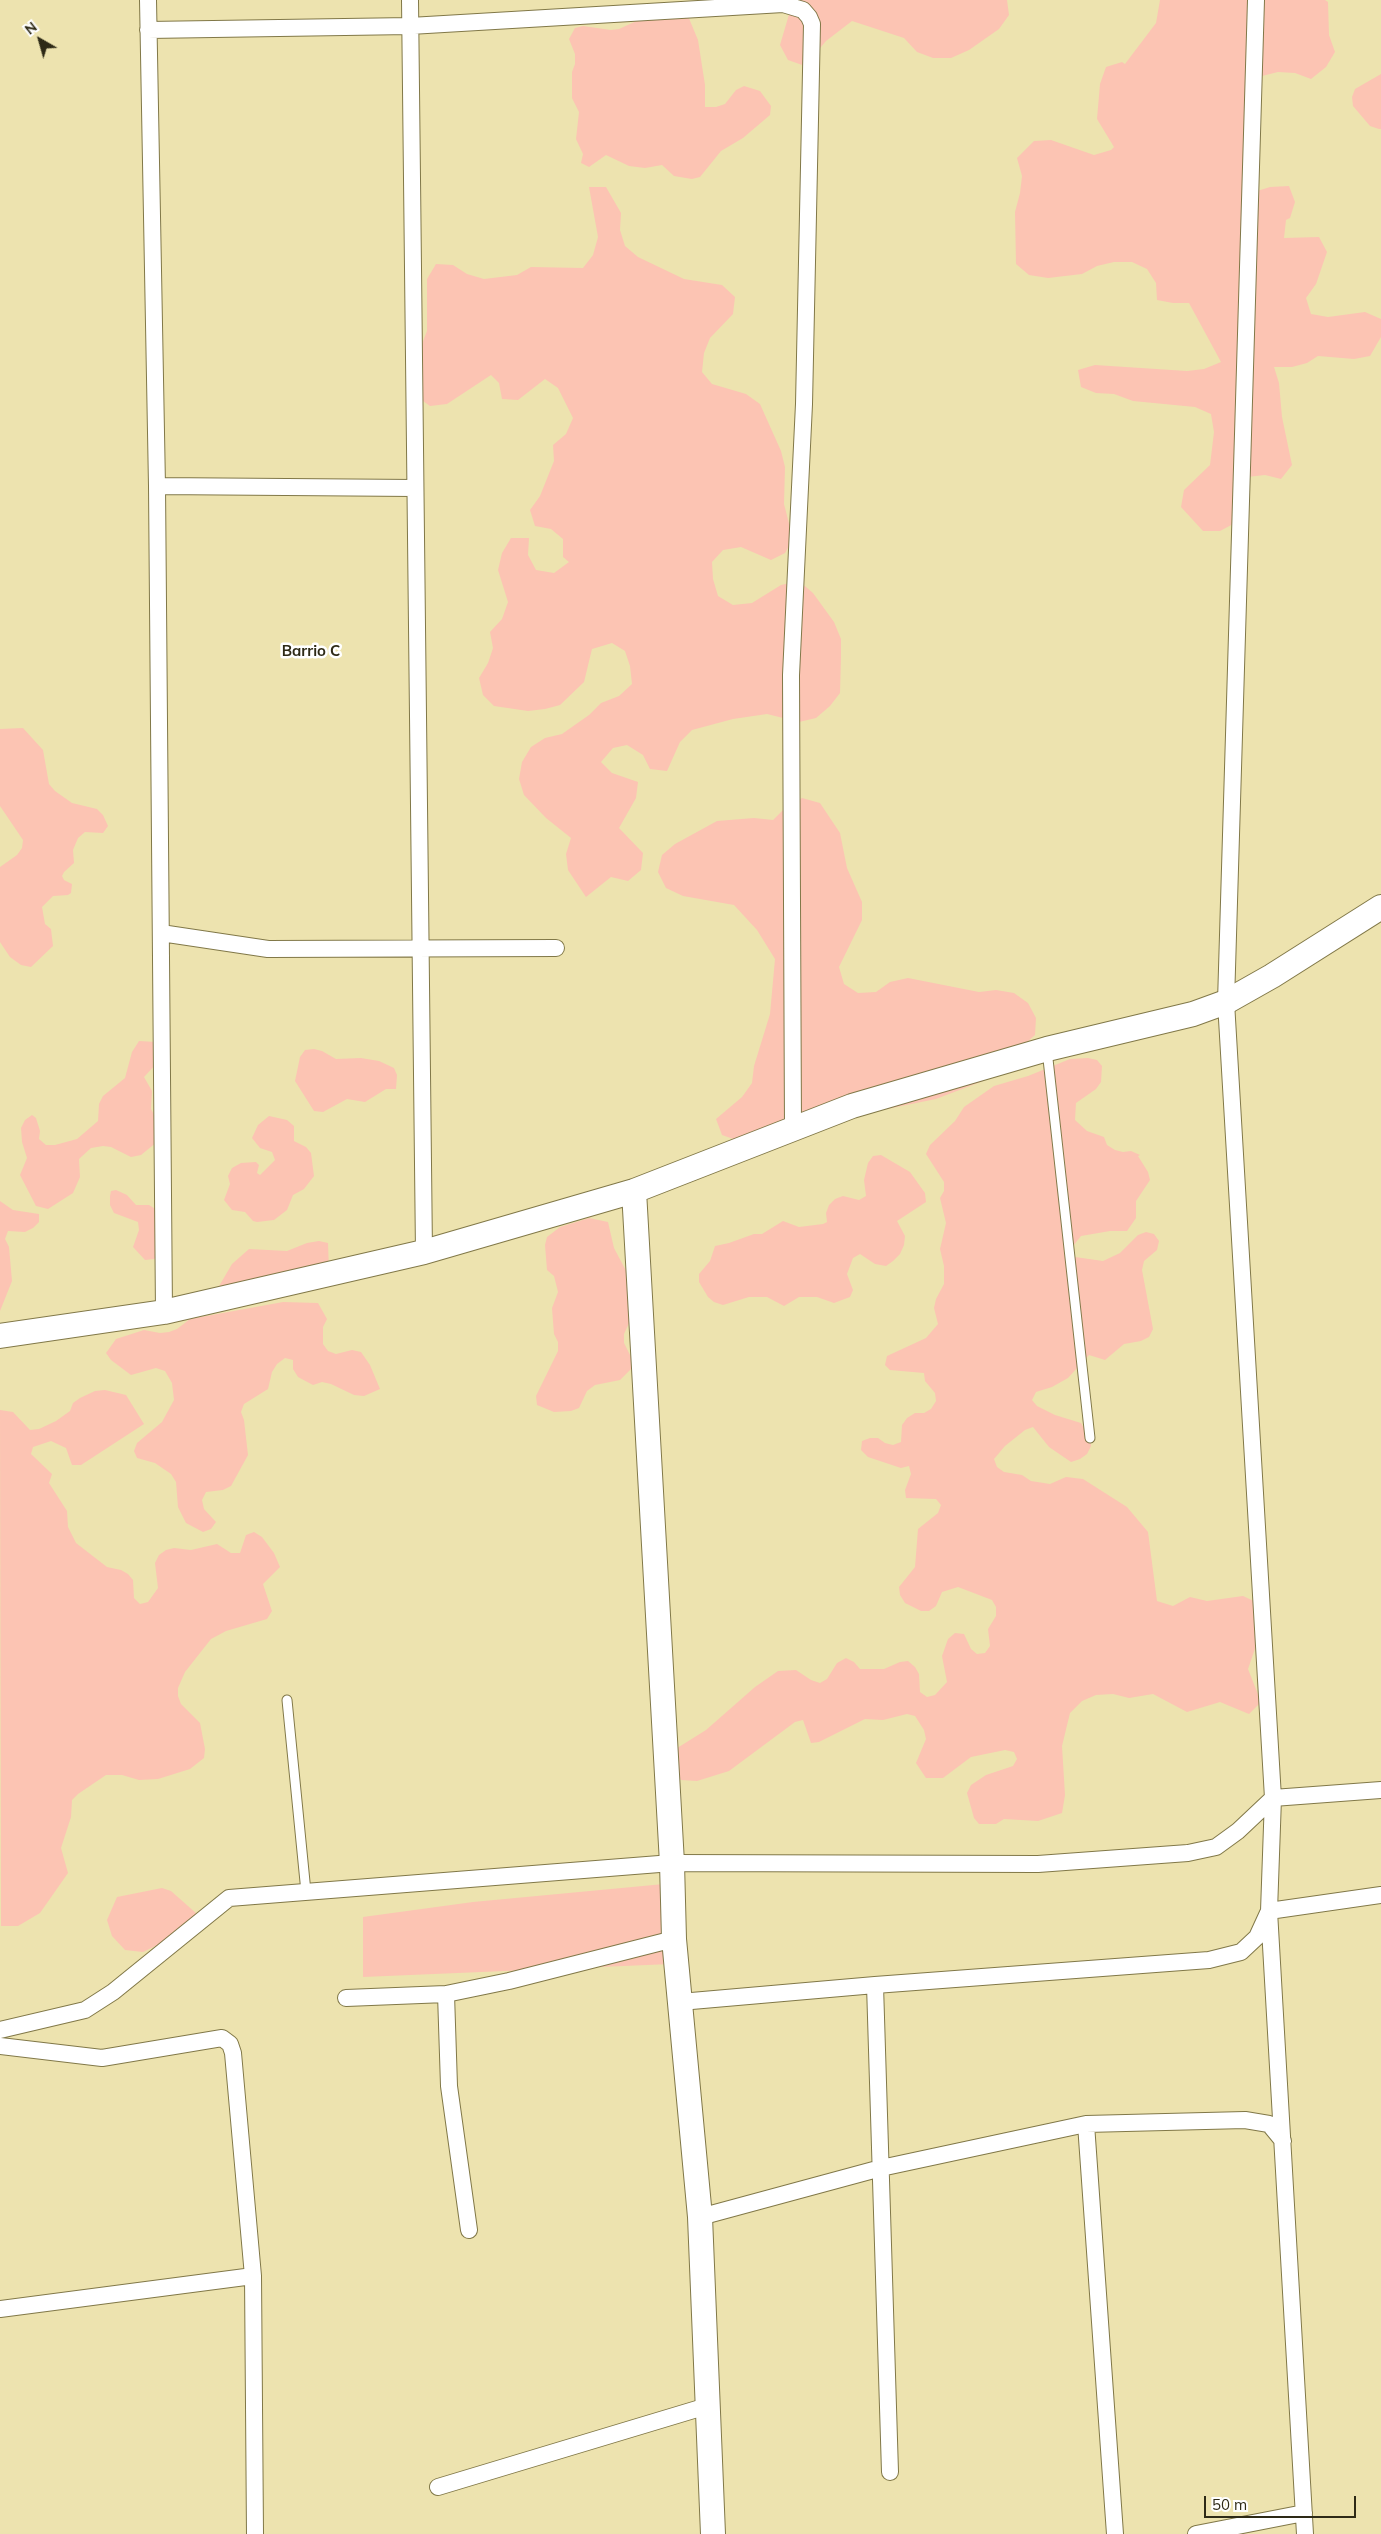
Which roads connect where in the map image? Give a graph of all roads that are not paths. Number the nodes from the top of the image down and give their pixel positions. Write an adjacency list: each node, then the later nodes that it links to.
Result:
1 (148, 0): 5 (street)
2 (410, 0): 4 (street)
3 (1256, 0): 12 (street)
4 (410, 26): 5 (street); 7 (street); 14 (street)
5 (148, 30): 6 (street)
6 (157, 486): 7 (street); 9 (street)
7 (416, 488): 11 (street)
8 (1381, 907): 12 (street)
9 (161, 933): 11 (street); 17 (street)
10 (556, 948): 11 (street)
11 (420, 949): 16 (street)
12 (1226, 1002): 13 (street); 22 (street)
13 (1047, 1048): 14 (street); 19 (lane)
14 (793, 1128): 15 (street)
15 (634, 1191): 16 (street); 23 (street)
16 (424, 1252): 17 (street)
17 (164, 1312): 18 (street)
18 (0, 1336)
19 (1090, 1438)
20 (287, 1700): 24 (lane)
21 (1381, 1790): 22 (street)
22 (1273, 1798): 23 (street); 26 (street)
23 (672, 1863): 24 (street); 27 (street)
24 (306, 1892): 32 (street)
25 (1381, 1895): 26 (street)
26 (1269, 1911): 28 (street); 35 (street)
27 (674, 1940): 29 (street); 31 (street)
28 (876, 1984): 31 (street); 36 (street)
29 (446, 1994): 30 (street); 38 (street)
30 (346, 1998)
31 (680, 2002): 37 (street)
32 (0, 2030)
33 (0, 2046): 39 (street)
34 (1086, 2124): 35 (street); 36 (street); 47 (street)
35 (1283, 2140): 44 (street)
36 (881, 2168): 37 (street); 42 (street)
37 (700, 2216): 41 (street)
38 (469, 2230)
39 (253, 2276): 40 (street); 45 (street)
40 (0, 2308)
41 (707, 2406): 43 (street); 46 (street)
42 (890, 2472)
43 (438, 2487)
44 (1304, 2513): 48 (street); 49 (street)
45 (255, 2534)
46 (713, 2534)
47 (1115, 2534)
48 (1196, 2534)
49 (1305, 2534)

